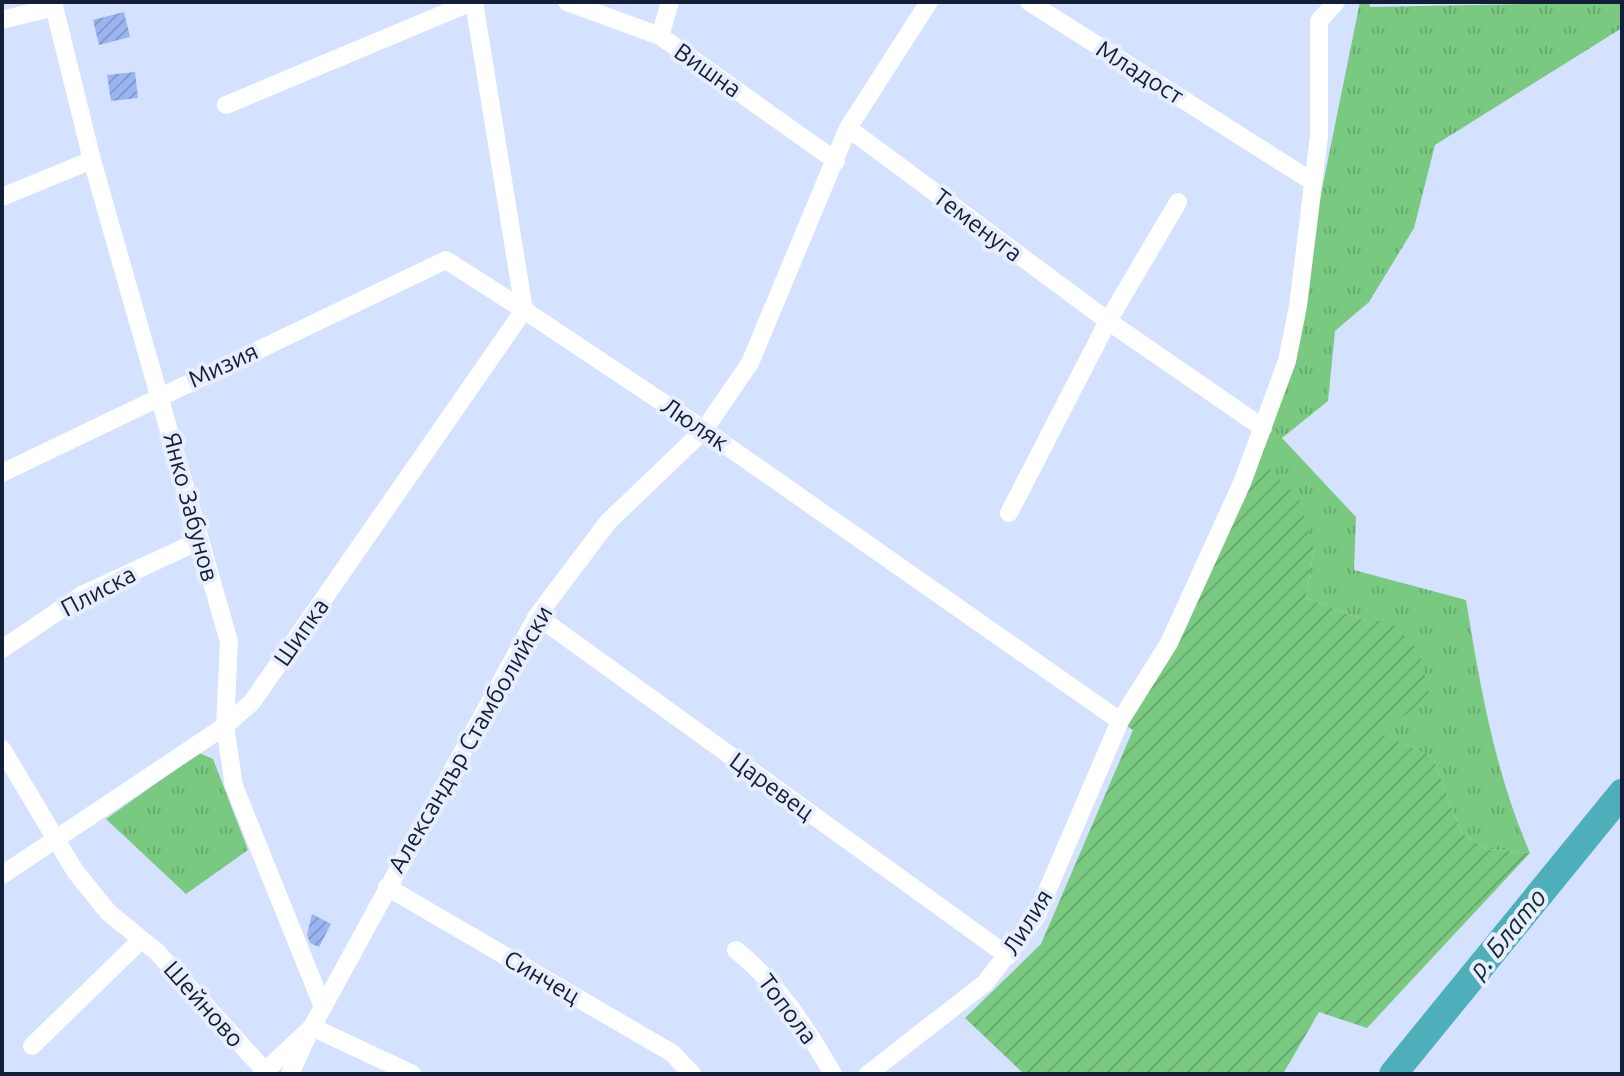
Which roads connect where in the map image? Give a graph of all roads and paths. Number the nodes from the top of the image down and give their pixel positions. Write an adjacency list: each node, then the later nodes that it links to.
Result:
1 (473, 2): 10 (street); 18 (street)
2 (567, 2): 9 (street, Вишна)
3 (670, 2): 9 (street)
4 (929, 2): 11 (street, Александър Стамболийски)
5 (1029, 2): 14 (street, Младост)
6 (1336, 2): 14 (street, Лилия)
7 (53, 5): 8 (street); 12 (street, Янко Забунов)
8 (2, 20)
9 (660, 36): 13 (street, Вишна)
10 (226, 105)
11 (848, 128): 13 (street, Александър Стамболийски); 19 (street, Теменуга)
12 (92, 160): 15 (street); 20 (street, Янко Забунов)
13 (836, 161): 22 (street, Александър Стамболийски)
14 (1313, 182): 21 (street, Лилия)
15 (2, 197)
16 (1178, 202): 19 (street)
17 (446, 260): 18 (street, Люляк); 20 (street, Мизия)
18 (524, 310): 22 (street, Люляк); 29 (street, Шипка)
19 (1108, 321): 21 (street, Теменуга); 24 (street)
20 (160, 394): 23 (street, Мизия); 25 (street, Янко Забунов)
21 (1263, 428): 28 (street, Лилия)
22 (704, 430): 26 (street, Александър Стамболийски); 28 (street, Люляк)
23 (2, 473)
24 (1009, 513)
25 (199, 541): 27 (street, Плиска); 29 (street, Янко Забунов)
26 (537, 616): 33 (street, Александър Стамболийски); 36 (street, Царевец)
27 (2, 649)
28 (1120, 721): 36 (street, Лилия)
29 (225, 726): 31 (street, Шипка); 37 (street, Янко Забунов)
30 (2, 749): 31 (street)
31 (57, 838): 32 (street, Шипка); 34 (street, Шейново)
32 (2, 875)
33 (387, 887): 37 (street, Александър Стамболийски); 43 (street, Синчец)
34 (141, 940): 39 (street); 40 (street, Шейново)
35 (736, 950): 44 (street, Топола)
36 (1008, 956): 45 (street, Лилия)
37 (323, 1007): 38 (street, Александър Стамболийски)
38 (312, 1027): 40 (street, Александър Стамболийски); 41 (street); 42 (street)
39 (32, 1046)
40 (264, 1073)
41 (290, 1074)
42 (412, 1074)
43 (692, 1074)
44 (833, 1074)
45 (868, 1074)

